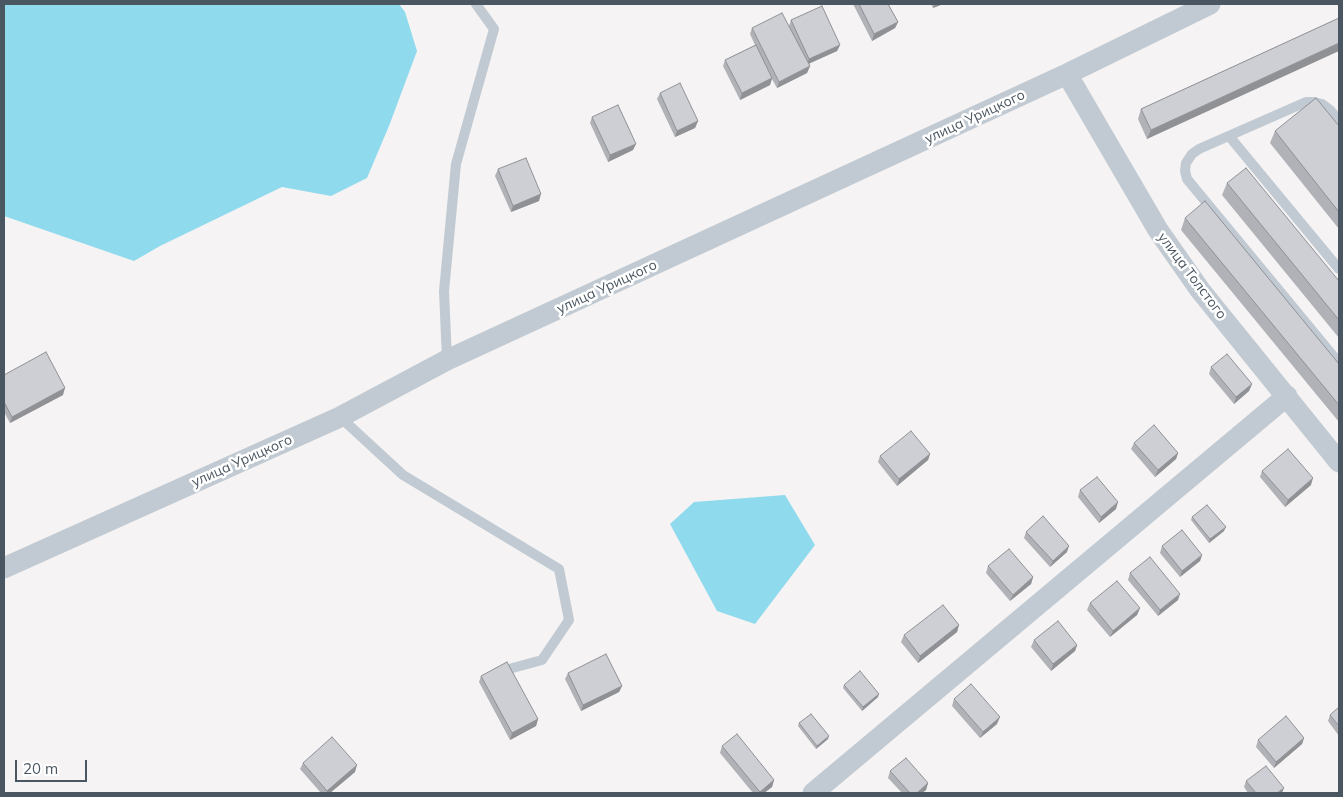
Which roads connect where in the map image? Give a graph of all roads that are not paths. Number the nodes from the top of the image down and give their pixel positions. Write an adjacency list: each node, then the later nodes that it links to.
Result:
1 (476, 4): 7 (lane)
2 (1210, 4): 3 (street, улица Урицкого)
3 (1067, 74): 7 (street, улица Урицкого); 9 (street, улица Толстого)
4 (1339, 121): 5 (lane)
5 (1229, 136): 6 (lane); 8 (lane)
6 (1339, 269)
7 (447, 360): 10 (street, улица Урицкого)
8 (1339, 363)
9 (1287, 396): 11 (street, улица Толстого); 14 (street)
10 (340, 417): 12 (street, улица Урицкого); 13 (lane)
11 (1339, 462)
12 (4, 567)
13 (496, 672)
14 (813, 793)

